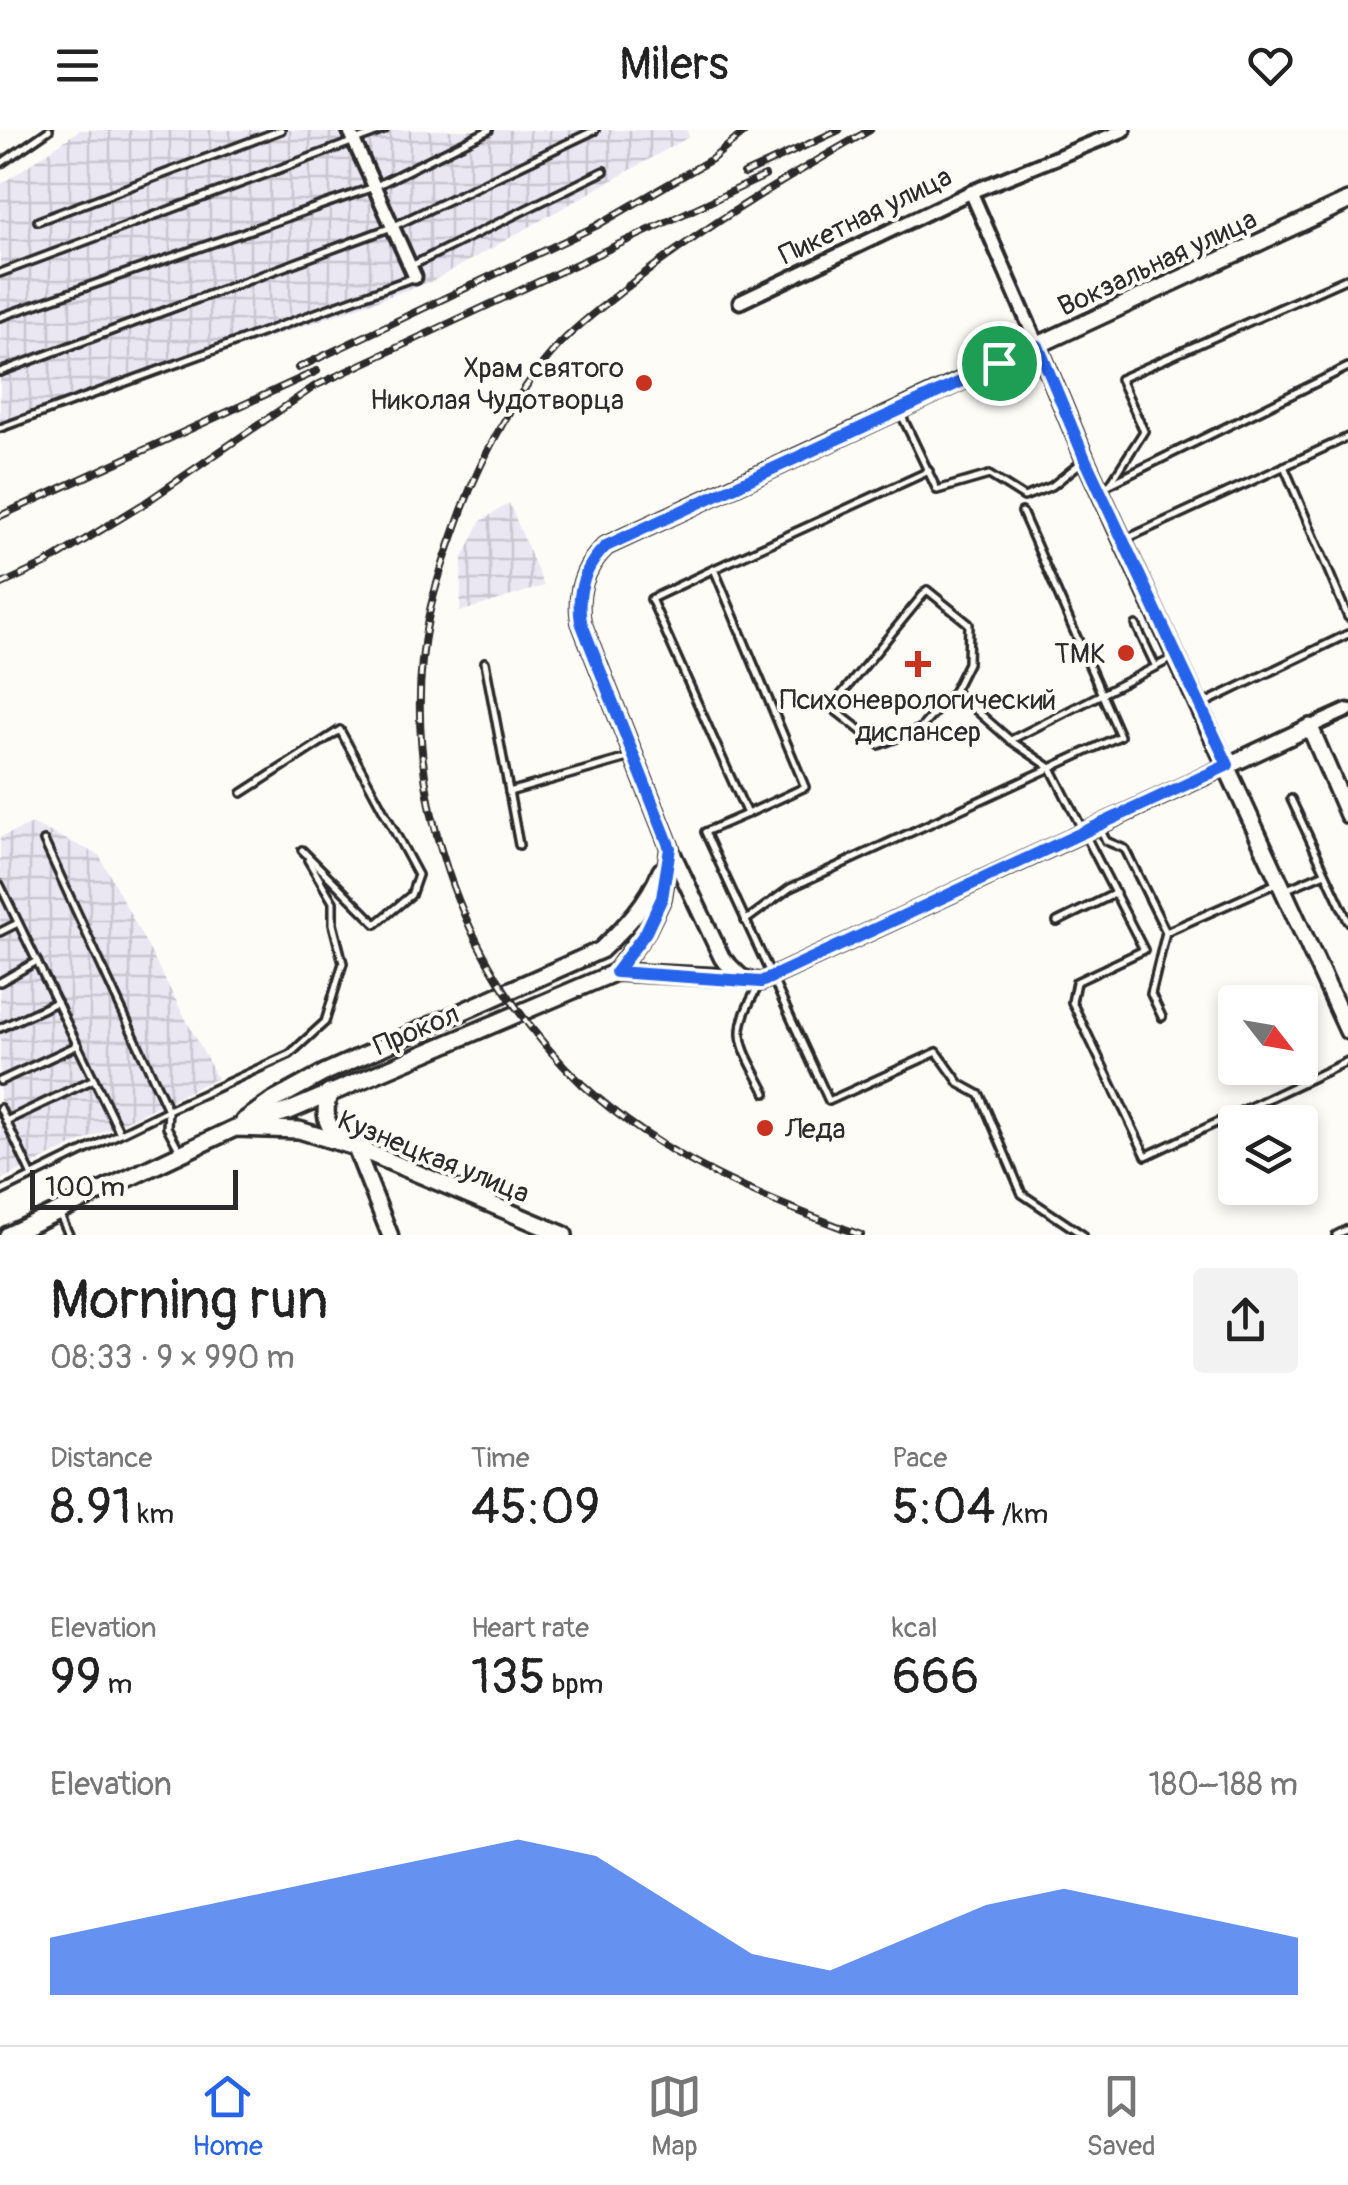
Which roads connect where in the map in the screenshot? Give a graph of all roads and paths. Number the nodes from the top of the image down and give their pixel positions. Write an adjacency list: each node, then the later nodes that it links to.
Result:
1 (49, 130): 9 (lane)
2 (281, 130): 14 (lane)
3 (349, 130): 8 (street)
4 (384, 130): 8 (lane)
5 (489, 130): 11 (lane)
6 (595, 130): 15 (lane)
7 (1124, 130): 12 (street, Пикетная улица)
8 (354, 143): 11 (street); 17 (lane)
9 (0, 164)
10 (604, 171): 16 (lane)
11 (374, 187): 15 (street); 20 (lane)
12 (970, 192): 19 (street, Пикетная улица); 21 (street)
13 (1348, 201): 21 (main road, Вокзальная улица)
14 (38, 221)
15 (392, 227): 16 (street); 23 (lane)
16 (412, 272): 25 (lane)
17 (0, 273)
18 (1348, 278): 30 (lane)
19 (740, 302)
20 (0, 317)
21 (1038, 346): 24 (main road, Вокзальная улица); 27 (main road)
22 (1348, 367): 30 (lane)
23 (0, 372)
24 (899, 410): 29 (lane); 46 (main road, Вокзальная улица)
25 (0, 428)
26 (1348, 437): 28 (lane)
27 (1085, 459): 29 (lane); 30 (main road)
28 (1284, 466): 32 (lane); 34 (lane)
29 (928, 472): 33 (lane)
30 (1106, 485): 32 (main road)
31 (1022, 512): 41 (lane)
32 (1123, 540): 37 (main road)
33 (714, 569): 52 (lane); 52 (lane)
34 (1348, 617)
35 (1136, 624): 39 (lane)
36 (1348, 634): 42 (lane)
37 (1178, 655): 39 (lane); 42 (main road)
38 (485, 662): 50 (lane)
39 (1156, 667): 41 (lane)
40 (954, 692): 40 (lane); 45 (lane)
41 (1101, 695): 45 (lane); 48 (lane)
42 (1201, 705): 47 (main road)
43 (1348, 710): 44 (street)
44 (1310, 727): 47 (main road); 53 (main road)
45 (1010, 740): 48 (lane)
46 (636, 756): 50 (lane); 57 (main road)
47 (1228, 765): 54 (street); 60 (main road)
48 (1051, 768): 54 (lane); 62 (lane)
49 (242, 792): 84 (lane)
50 (509, 792): 56 (lane)
51 (1291, 799): 58 (lane)
52 (747, 814): 62 (lane)
53 (1348, 815)
54 (1092, 828): 61 (lane); 67 (lane); 71 (street)
55 (44, 841): 84 (lane)
56 (519, 845)
57 (670, 848): 69 (main road); 70 (street); 86 (main road)
58 (1325, 873): 60 (lane); 63 (lane)
59 (0, 884): 65 (lane)
60 (1283, 885): 67 (lane); 76 (main road)
61 (1116, 894): 64 (lane); 78 (lane)
62 (744, 921): 71 (lane)
63 (1348, 921)
64 (1057, 922)
65 (18, 923): 66 (lane); 68 (lane)
66 (0, 932)
67 (1166, 932): 74 (lane)
68 (37, 961): 72 (lane); 73 (lane)
69 (616, 972): 70 (main road); 81 (main road, Прокол)
70 (742, 978): 71 (street)
71 (766, 981): 82 (lane); 98 (lane)
72 (0, 982)
73 (57, 1002): 75 (lane); 77 (lane)
74 (1162, 1017)
75 (0, 1028)
76 (1348, 1031)
77 (78, 1045): 79 (lane); 80 (lane)
78 (1348, 1061)
79 (94, 1079): 85 (lane); 87 (lane)
80 (0, 1081)
81 (329, 1092): 86 (main road, Прокол); 88 (main road)
82 (766, 1093)
83 (0, 1108): 85 (lane)
84 (168, 1110): 87 (lane); 89 (lane)
85 (6, 1121): 90 (lane)
86 (235, 1128): 88 (main road, Кузнецкая улица); 89 (main road, Кузнецкая улица)
87 (120, 1133): 90 (lane)
88 (351, 1146): 96 (street); 97 (main road, Кузнецкая улица)
89 (182, 1153): 92 (main road, Кузнецкая улица)
90 (32, 1176): 91 (lane)
91 (0, 1192)
92 (59, 1212): 94 (main road, Кузнецкая улица); 95 (lane)
93 (1348, 1229): 99 (lane)
94 (3, 1233)
95 (70, 1235)
96 (390, 1235)
97 (564, 1235)
98 (1083, 1235)
99 (1336, 1235)

